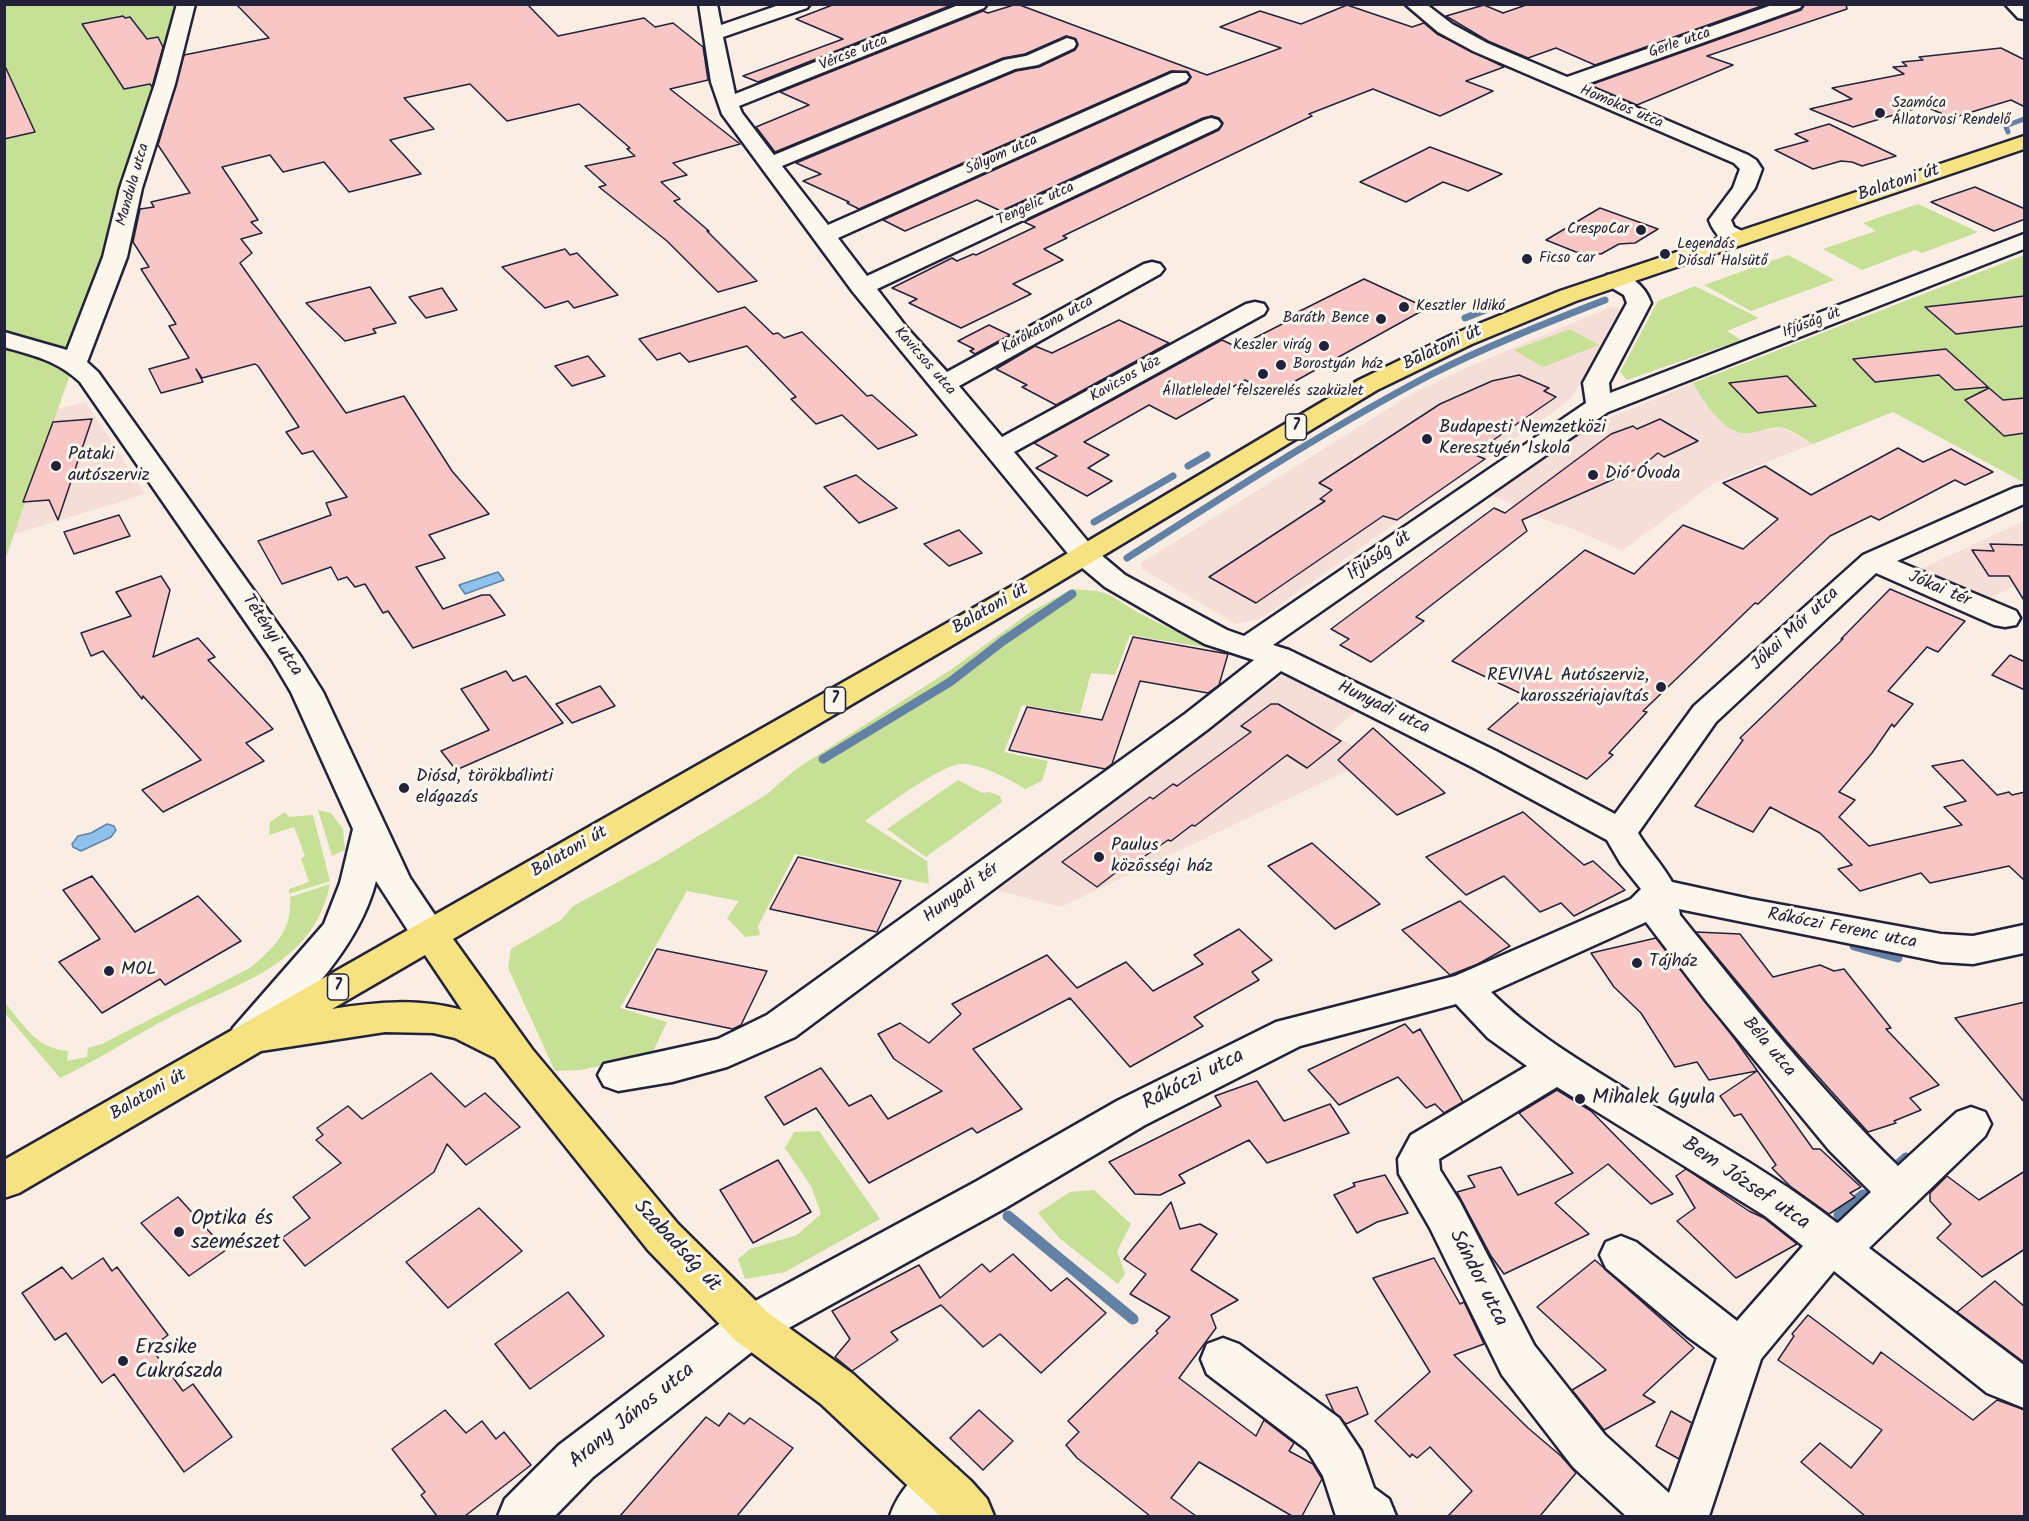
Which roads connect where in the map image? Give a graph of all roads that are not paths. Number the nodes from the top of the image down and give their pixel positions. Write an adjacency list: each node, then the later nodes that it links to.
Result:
1 (186, 4): 25 (street, Mandula utca)
2 (708, 4): 9 (street, Kavicsos utca)
3 (801, 4): 9 (street)
4 (978, 4): 13 (street, Vércse utca)
5 (1414, 4): 12 (street, Homokos utca)
6 (1794, 4): 12 (street, Gerle utca)
7 (2014, 4): 8 (street)
8 (2025, 14)
9 (713, 34): 13 (street, Kavicsos utca)
10 (1067, 44): 16 (street)
11 (1179, 77): 17 (street, Sólyom utca)
12 (1567, 84): 18 (street, Homokos utca)
13 (729, 104): 16 (street, Kavicsos utca)
14 (1211, 124): 22 (street, Tengelic utca)
15 (2025, 142): 18 (main road, Balatoni út / 7)
16 (769, 164): 17 (street, Kavicsos utca)
17 (825, 235): 22 (street, Kavicsos utca)
18 (1738, 238): 21 (main road, Balatoni út / 7)
19 (2025, 241): 27 (street, Ifjúság út)
20 (1152, 269): 26 (street, Kárókatona utca)
21 (1615, 280): 27 (street); 30 (main road, Balatoni út / 7)
22 (861, 287): 26 (street, Kavicsos utca)
23 (1255, 309): 28 (street, Kavicsos köz)
24 (4, 339): 25 (street)
25 (74, 363): 34 (street, Tétényi utca)
26 (944, 384): 28 (street, Kavicsos utca)
27 (1599, 406): 33 (street, Ifjúság út)
28 (997, 451): 30 (street, Kavicsos utca)
29 (2025, 494): 31 (street, Jókai Mór utca)
30 (1084, 555): 33 (street, Hunyadi utca); 37 (main road, Balatoni út / 7)
31 (1873, 561): 32 (street, Jókai tér); 35 (street, Jókai Mór utca)
32 (2005, 618)
33 (1264, 651): 35 (street, Hunyadi utca); 43 (street, Hunyadi tér)
34 (370, 828): 37 (street, Tétényi utca); 40 (street)
35 (1620, 832): 36 (street)
36 (1660, 892): 38 (street, Rákóczi Ferenc utca); 39 (street, Rákóczi utca); 46 (street, Béla utca)
37 (429, 933): 40 (main road, Balatoni út / 7); 41 (main road, Szabadság út)
38 (2025, 939)
39 (1463, 988): 42 (street, Bem József utca); 49 (street, Rákóczi utca)
40 (246, 1040): 41 (main road); 45 (main road, Balatoni út / 7)
41 (508, 1047): 49 (main road, Szabadság út)
42 (1557, 1066): 47 (street, Bem József utca); 56 (street, Sándor utca)
43 (618, 1075)
44 (1971, 1124): 46 (street)
45 (4, 1181)
46 (1898, 1192): 47 (street)
47 (1831, 1244): 50 (street); 52 (street, Bem József utca)
48 (1621, 1255): 50 (street)
49 (751, 1326): 53 (main road, Szabadság út); 55 (street, Arany János utca)
50 (1742, 1350): 57 (street)
51 (1223, 1359): 54 (street)
52 (2025, 1387)
53 (941, 1506)
54 (1353, 1512)
55 (522, 1516)
56 (1660, 1516)
57 (1685, 1516)

